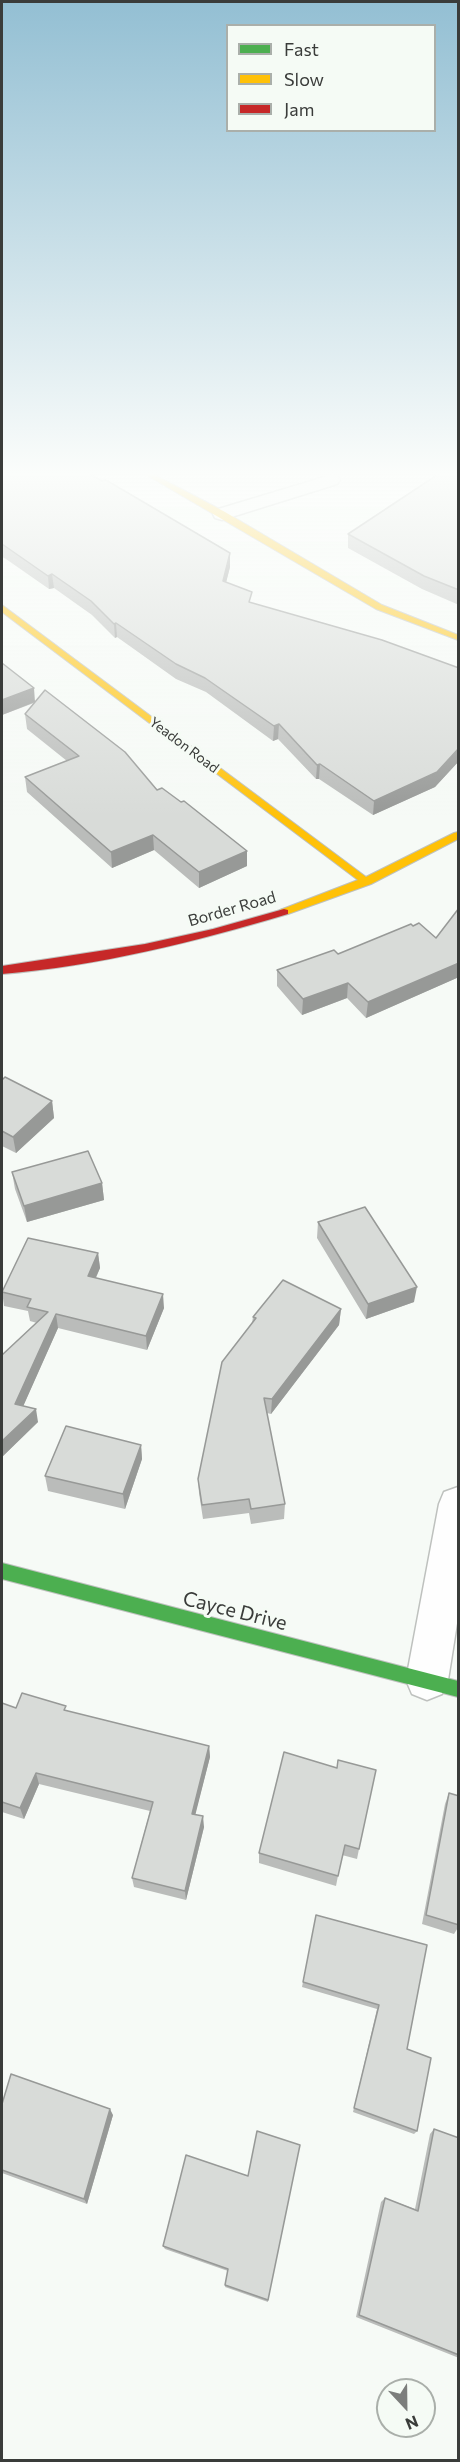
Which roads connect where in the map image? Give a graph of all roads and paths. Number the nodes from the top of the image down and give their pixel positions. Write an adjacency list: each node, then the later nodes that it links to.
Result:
1 (347, 588): 3 (street)
2 (2, 608): 5 (street, Yeadon Road)
3 (459, 638)
4 (459, 835): 5 (street, Border Road)
5 (367, 882): 6 (street, Border Road)
6 (2, 970)
7 (459, 1504): 9 (street)
8 (2, 1571): 9 (street, Cayce Drive)
9 (443, 1684)

